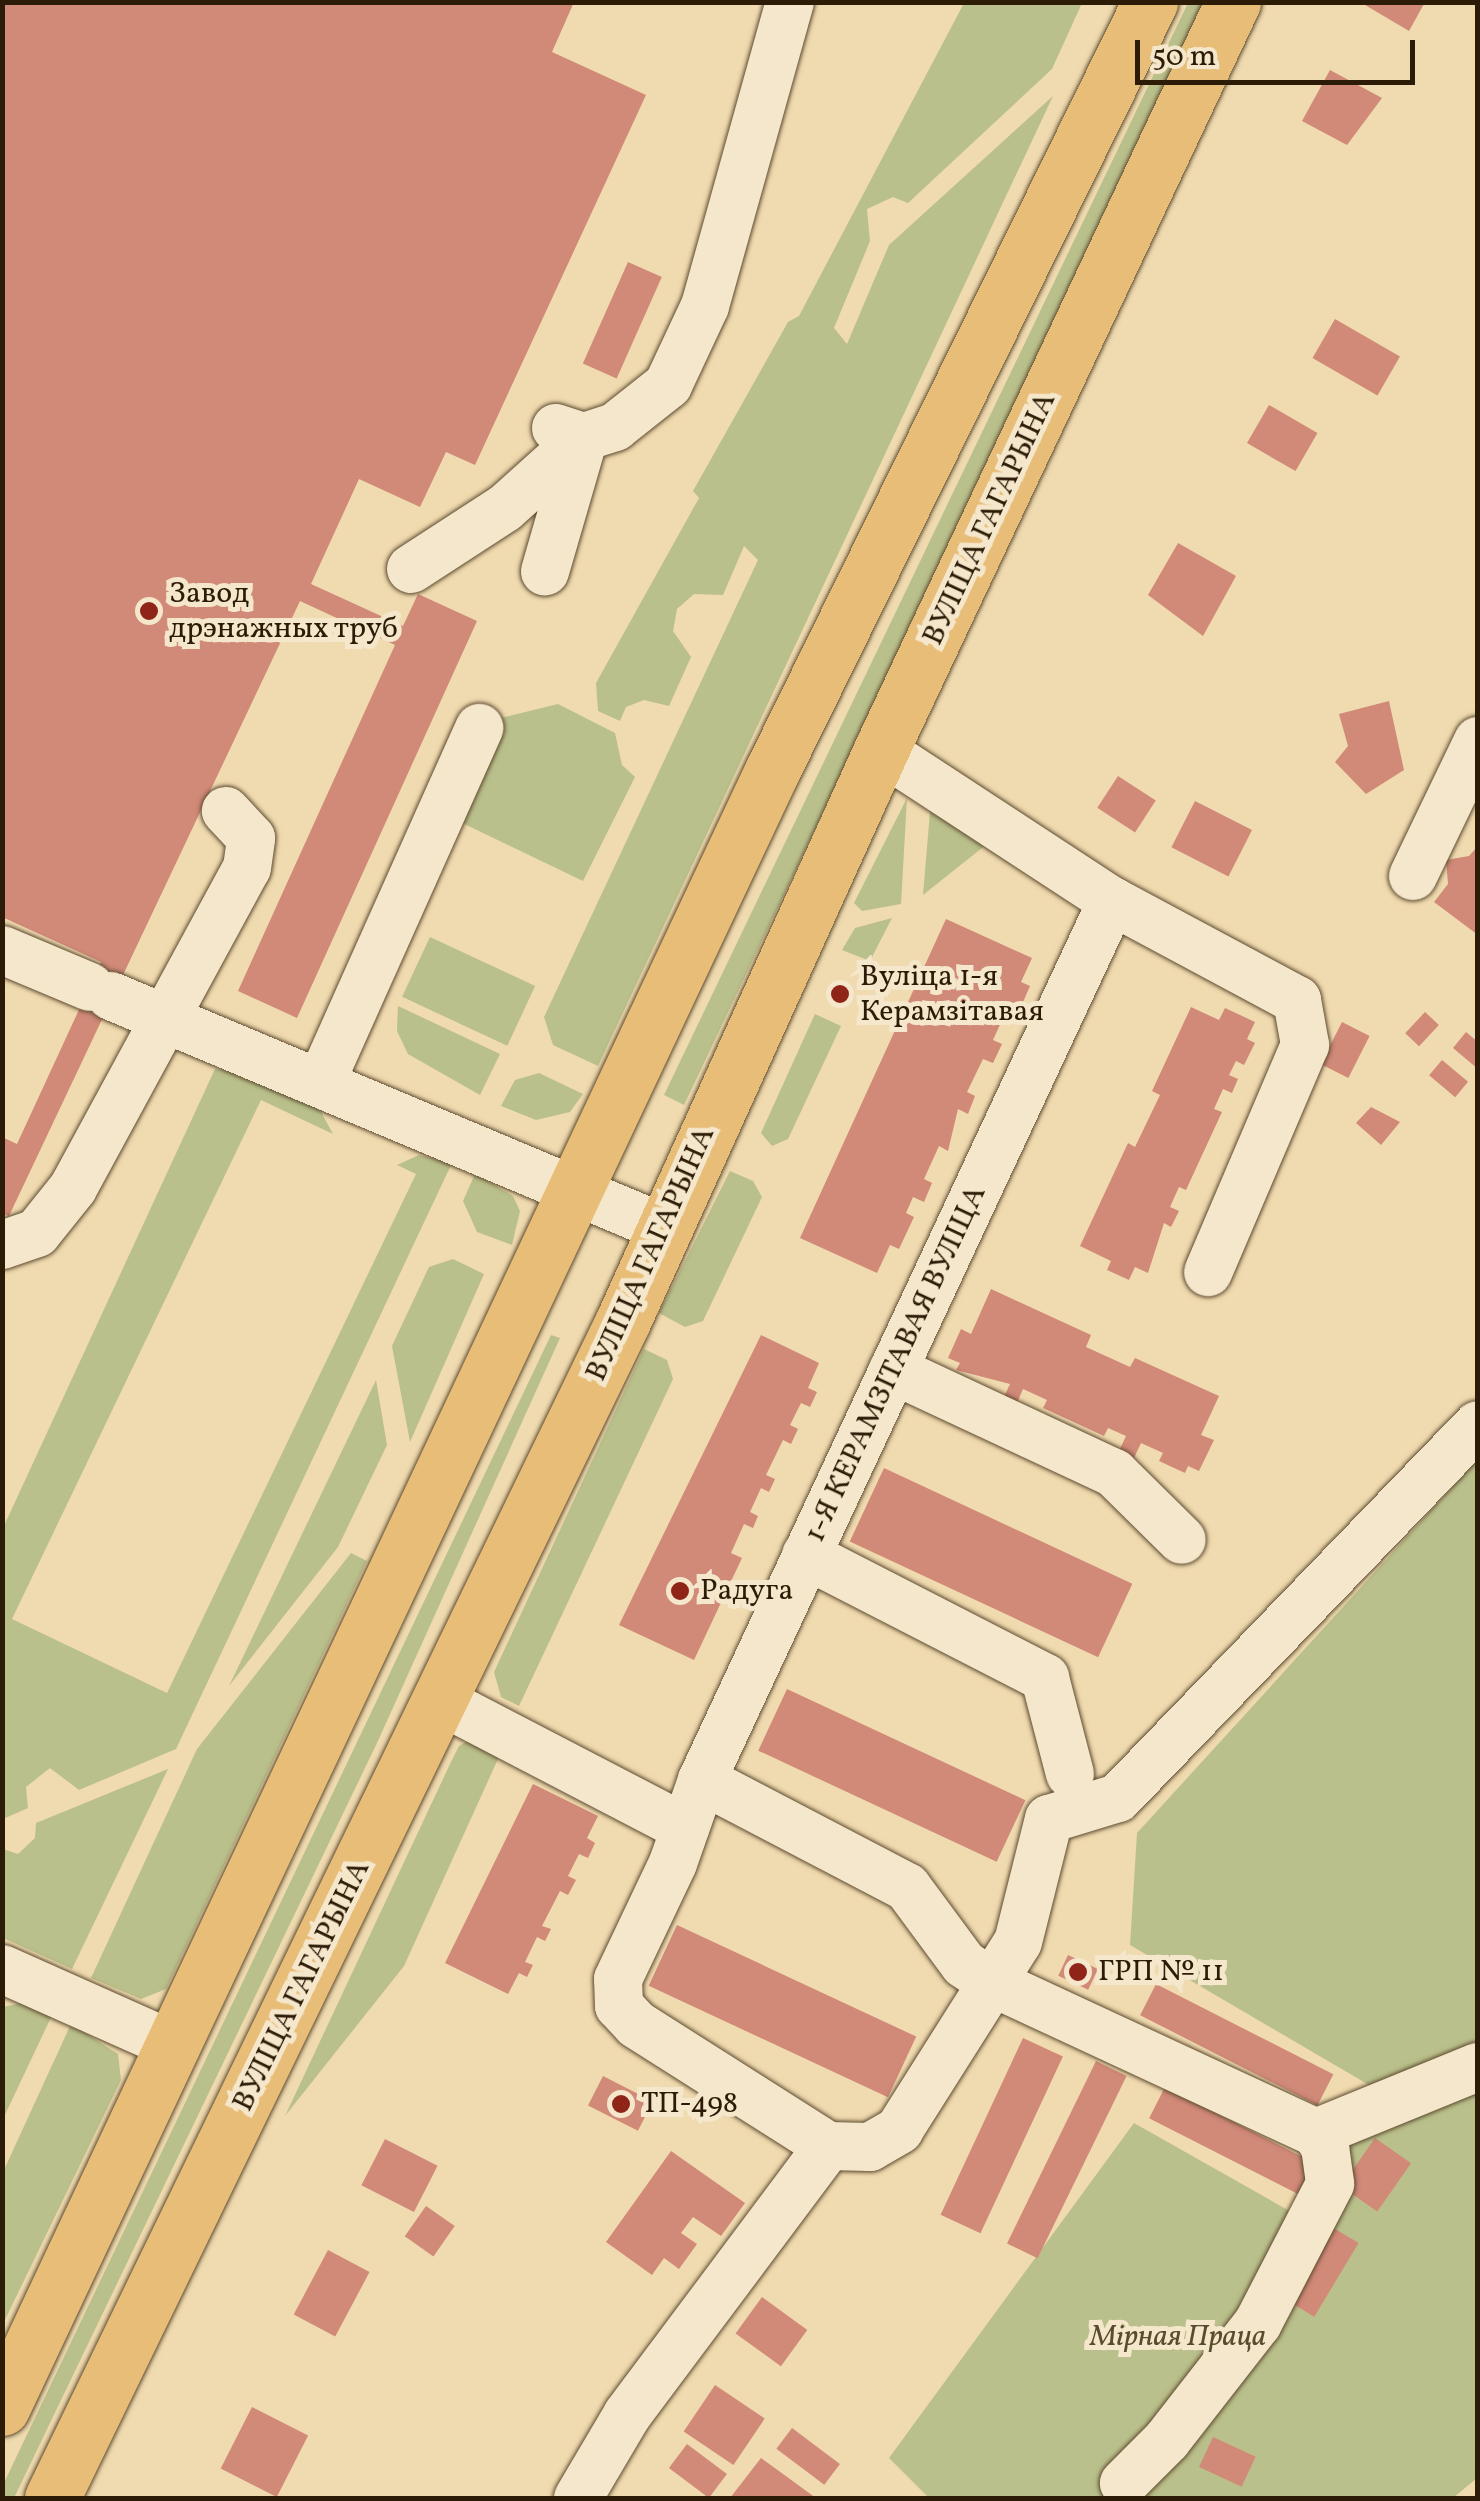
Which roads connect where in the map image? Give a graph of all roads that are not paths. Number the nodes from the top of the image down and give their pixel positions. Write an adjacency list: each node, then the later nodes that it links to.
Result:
1 (790, 2): 4 (street)
2 (1150, 2): 16 (main road)
3 (1229, 8): 9 (main road, ВУЛІЦА ГАГАРЫНА)
4 (570, 432): 5 (street); 6 (street)
5 (411, 568)
6 (545, 571)
7 (479, 728): 15 (street)
8 (1478, 742): 11 (street)
9 (881, 750): 12 (street); 17 (main road, ВУЛІЦА ГАГАРЫНА)
10 (226, 811): 14 (street)
11 (1413, 876)
12 (1112, 901): 19 (street); 20 (street, 1-Я КЕРАМЗІТАВАЯ ВУЛІЦА)
13 (2, 950): 14 (street)
14 (168, 1020): 15 (street); 18 (street)
15 (321, 1082): 16 (street)
16 (578, 1188): 17 (street); 30 (main road)
17 (661, 1227): 24 (main road, ВУЛІЦА ГАГАРЫНА)
18 (2, 1244)
19 (1208, 1272)
20 (893, 1370): 22 (street); 23 (street, 1-Я КЕРАМЗІТАВАЯ ВУЛІЦА)
21 (1478, 1424): 29 (street)
22 (1182, 1540)
23 (806, 1555): 25 (street); 26 (street, 1-Я КЕРАМЗІТАВАЯ ВУЛІЦА)
24 (441, 1701): 27 (street); 36 (main road, ВУЛІЦА ГАГАРЫНА)
25 (1070, 1774)
26 (702, 1780): 27 (street, 1-Я КЕРАМЗІТАВАЯ ВУЛІЦА); 29 (street)
27 (685, 1828): 33 (street, 1-Я КЕРАМЗІТАВАЯ ВУЛІЦА)
28 (2, 1969): 30 (street)
29 (989, 1981): 32 (street); 33 (street)
30 (174, 2045): 34 (main road)
31 (1478, 2067): 32 (street)
32 (1316, 2133): 35 (street)
33 (828, 2146): 37 (street)
34 (11, 2381)
35 (1124, 2483)
36 (52, 2498)
37 (578, 2498)

